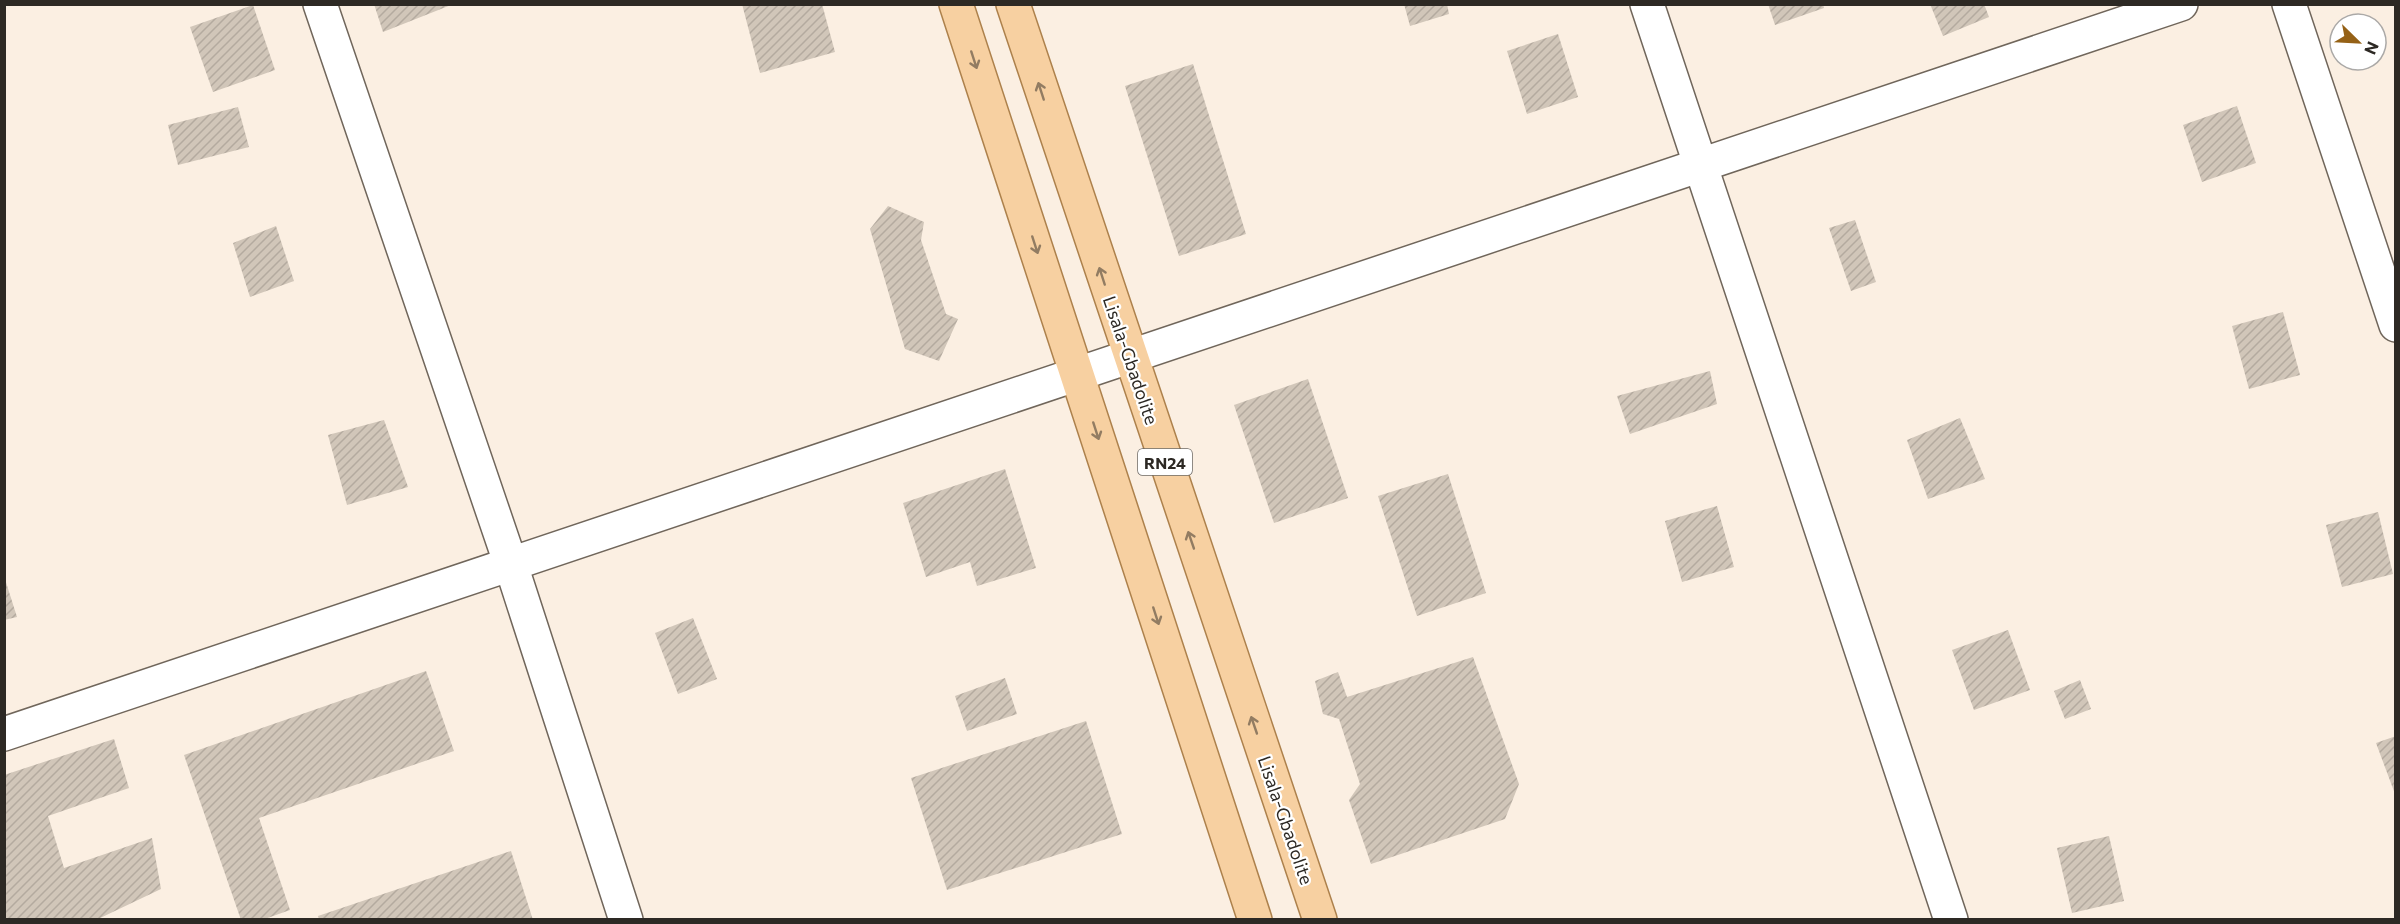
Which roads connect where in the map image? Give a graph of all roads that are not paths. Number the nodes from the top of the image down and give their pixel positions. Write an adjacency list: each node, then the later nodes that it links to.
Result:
1 (320, 4): 11 (street)
2 (956, 4): 10 (main road, RN24, one-way to 10)
3 (1013, 4): 9 (main road, Lisala-Gbadolite / RN24, one-way to 3)
4 (1647, 4): 7 (street)
5 (2181, 4): 7 (street)
6 (2289, 4): 8 (street)
7 (1702, 166): 9 (street); 16 (street)
8 (2396, 325)
9 (1129, 357): 10 (street); 15 (main road, Lisala-Gbadolite / RN24, one-way to 9)
10 (1077, 374): 11 (street); 14 (main road, RN24, one-way to 14)
11 (511, 565): 12 (street); 13 (street)
12 (4, 734)
13 (626, 920)
14 (1255, 920)
15 (1320, 920)
16 (1951, 920)

